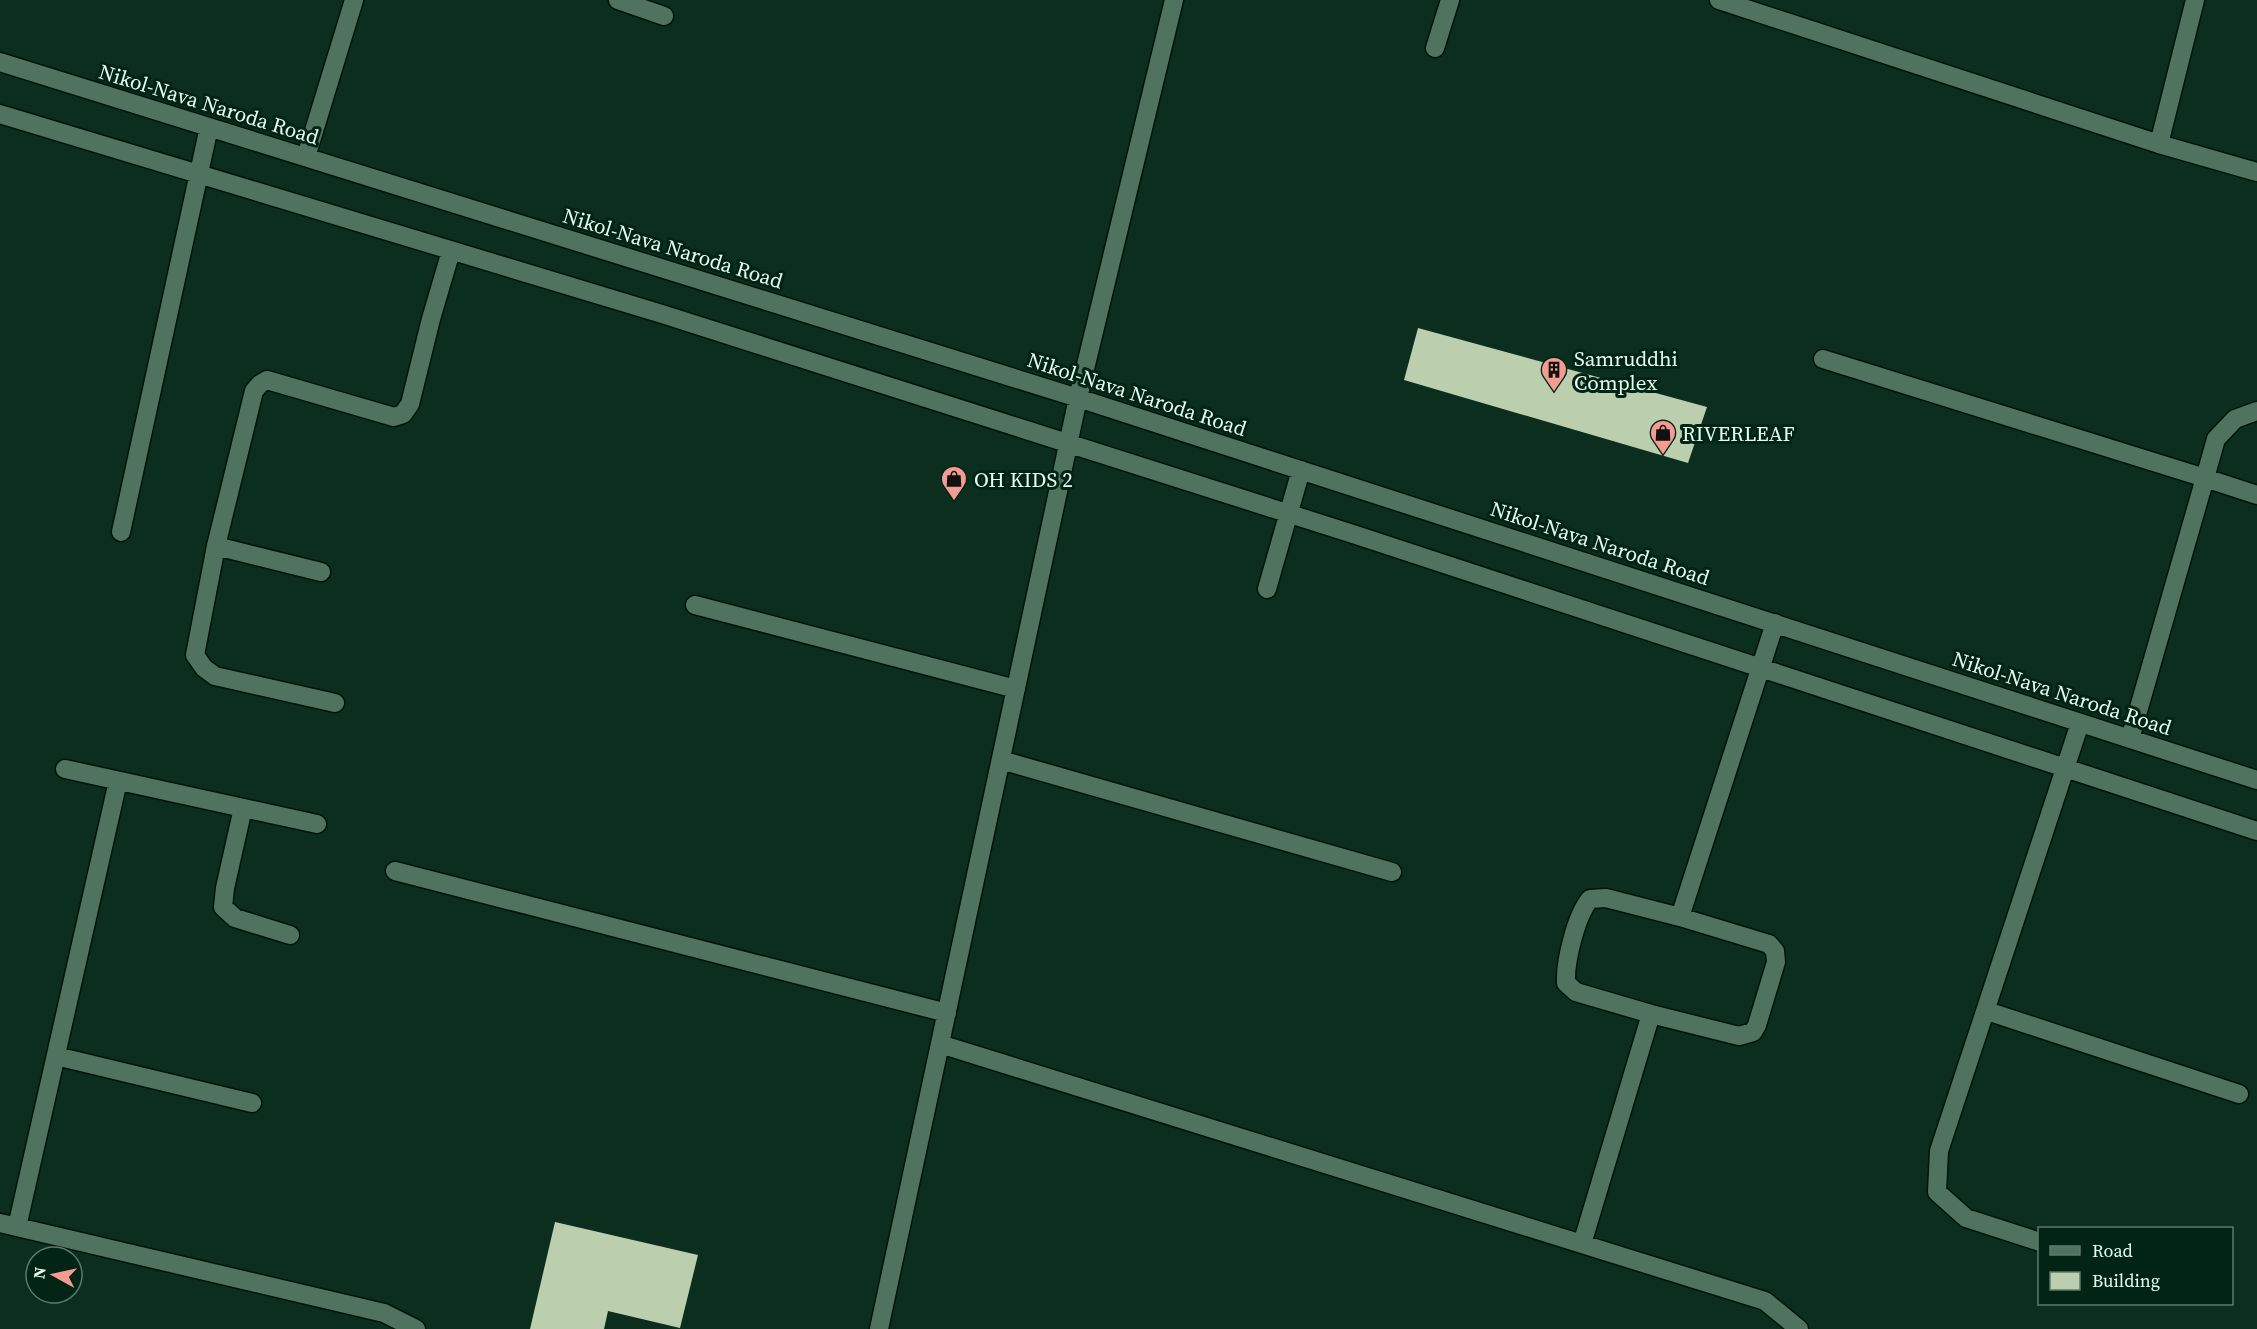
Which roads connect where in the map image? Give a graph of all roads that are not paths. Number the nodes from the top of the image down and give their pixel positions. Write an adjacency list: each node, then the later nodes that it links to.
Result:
1 (354, 0): 13 (street)
2 (618, 0): 7 (street)
3 (1174, 0): 18 (street)
4 (1450, 0): 8 (street)
5 (1719, 0): 12 (street)
6 (2195, 0): 12 (street)
7 (664, 16)
8 (1435, 48)
9 (0, 62): 11 (street, Nikol-Nava Naroda Road)
10 (0, 114): 15 (street)
11 (208, 127): 13 (street, Nikol-Nava Naroda Road); 15 (street)
12 (2159, 144): 14 (street)
13 (306, 157): 18 (street, Nikol-Nava Naroda Road)
14 (2257, 172)
15 (198, 174): 16 (street); 25 (street)
16 (451, 250): 20 (street); 26 (street)
17 (1823, 359): 22 (street)
18 (1078, 398): 20 (street); 21 (street, Nikol-Nava Naroda Road)
19 (2257, 411): 22 (street)
20 (1069, 444): 24 (street); 32 (street)
21 (1301, 470): 24 (street); 30 (street, Nikol-Nava Naroda Road)
22 (2205, 478): 23 (street); 35 (street)
23 (2257, 495)
24 (1289, 514): 28 (street); 31 (street)
25 (121, 532)
26 (216, 546): 27 (street); 33 (street)
27 (321, 572)
28 (1267, 589)
29 (695, 605): 32 (street)
30 (1776, 624): 31 (street); 34 (street, Nikol-Nava Naroda Road)
31 (1761, 669): 37 (street); 46 (street)
32 (1016, 689): 36 (street)
33 (335, 703)
34 (2080, 723): 35 (street, Nikol-Nava Naroda Road); 37 (street)
35 (2130, 739): 39 (street, Nikol-Nava Naroda Road)
36 (1001, 760): 45 (street); 49 (street)
37 (2065, 768): 43 (street); 48 (street)
38 (64, 769): 40 (street)
39 (2257, 780)
40 (118, 781): 41 (street); 52 (street)
41 (243, 808): 42 (street); 47 (street)
42 (317, 824)
43 (2257, 831)
44 (395, 872): 49 (street)
45 (1392, 872)
46 (1680, 917): 50 (street); 50 (street)
47 (290, 934)
48 (1987, 1011): 53 (street); 56 (street)
49 (947, 1013): 51 (street)
50 (1651, 1014): 57 (street)
51 (940, 1044): 57 (street); 59 (street)
52 (56, 1056): 54 (street); 55 (street)
53 (2240, 1094)
54 (252, 1103)
55 (9, 1225): 58 (street)
56 (2038, 1241)
57 (1582, 1244): 60 (street)
58 (416, 1329)
59 (879, 1329)
60 (1799, 1329)

